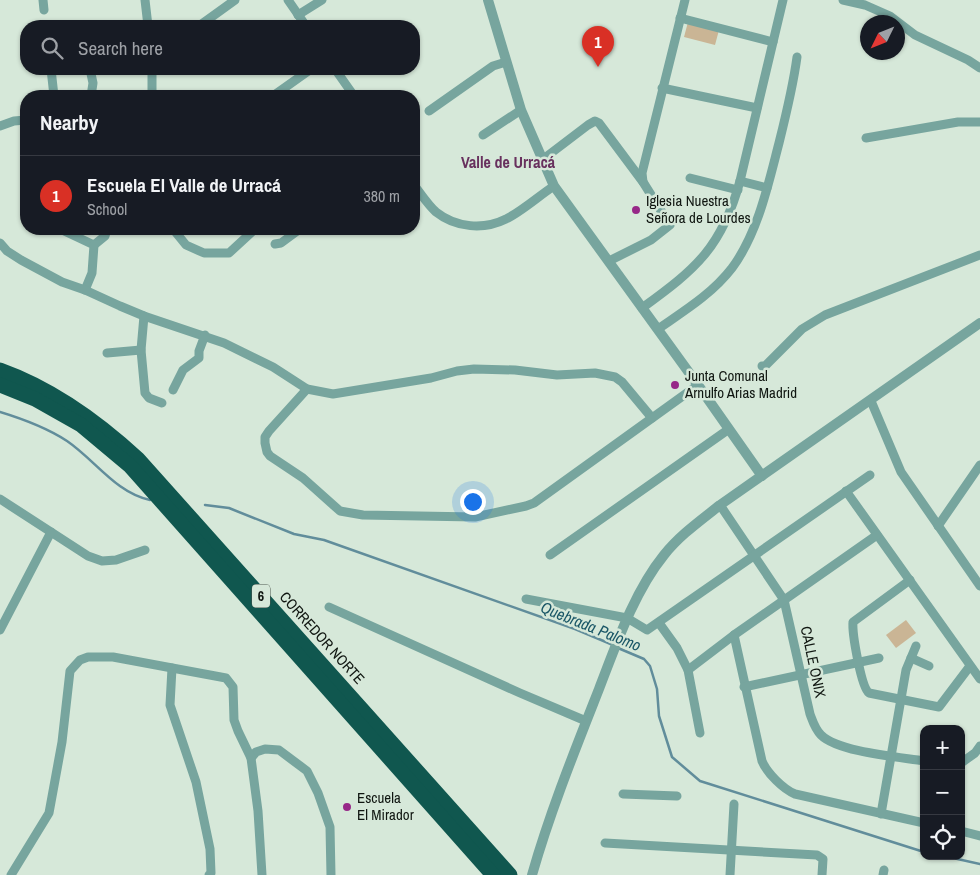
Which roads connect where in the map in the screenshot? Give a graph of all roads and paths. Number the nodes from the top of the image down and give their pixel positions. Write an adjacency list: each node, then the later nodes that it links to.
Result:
1 (43, 0): 10 (street)
2 (145, 0): 13 (street)
3 (235, 0): 14 (street)
4 (288, 0): 11 (street)
5 (322, 0): 11 (street)
6 (488, 0): 18 (street)
7 (684, 0): 12 (street)
8 (783, 0): 16 (street)
9 (843, 0): 19 (street)
10 (44, 10)
11 (298, 15): 15 (street)
12 (680, 18): 16 (street); 25 (street)
13 (147, 20)
14 (207, 20)
15 (302, 20)
16 (773, 42): 31 (street)
17 (797, 57): 44 (street)
18 (506, 62): 32 (street); 33 (street)
19 (980, 68)
20 (52, 75): 26 (street)
21 (91, 75): 27 (street)
22 (152, 75): 28 (street)
23 (303, 75): 29 (street)
24 (339, 75): 30 (street)
25 (662, 88): 31 (street); 41 (street)
26 (53, 90)
27 (92, 90)
28 (152, 90)
29 (281, 90)
30 (350, 90)
31 (757, 108): 43 (street)
32 (521, 110): 37 (street); 39 (street)
33 (429, 111)
34 (20, 120): 36 (street)
35 (980, 122): 38 (street)
36 (0, 126)
37 (483, 135)
38 (866, 138)
39 (542, 160): 41 (street); 42 (street)
40 (690, 178): 43 (street)
41 (643, 182): 55 (street)
42 (554, 186): 45 (street); 55 (street)
43 (739, 186): 44 (street); 57 (street)
44 (767, 188): 60 (street)
45 (420, 196)
46 (74, 235): 52 (street)
47 (105, 235): 52 (street)
48 (178, 235): 49 (street)
49 (249, 235)
50 (291, 235): 53 (street)
51 (0, 243): 56 (street)
52 (94, 244): 56 (street)
53 (275, 244)
54 (980, 255): 64 (street)
55 (609, 261): 57 (street)
56 (85, 290): 58 (street)
57 (642, 308): 60 (street)
58 (144, 316): 61 (street); 62 (street)
59 (980, 323): 70 (street)
60 (658, 329): 67 (street)
61 (205, 335): 68 (street); 69 (street)
62 (141, 350): 63 (street); 71 (street)
63 (107, 353)
64 (762, 366)
65 (0, 370): 124 (highway, CORREDOR NORTE / 6)
66 (0, 385): 124 (highway, CORREDOR NORTE / 6)
67 (698, 385): 72 (street); 73 (street)
68 (307, 389): 72 (street); 72 (street)
69 (173, 390)
70 (871, 401): 76 (street); 81 (street)
71 (162, 403)
72 (652, 418)
73 (729, 429): 76 (street); 86 (street)
74 (980, 465): 77 (street)
75 (870, 475): 78 (street)
76 (762, 476): 80 (street)
77 (977, 477): 81 (street)
78 (846, 491): 83 (street); 85 (street)
79 (0, 499): 82 (street)
80 (720, 505): 85 (street, CALLE ONIX); 92 (street)
81 (938, 526): 88 (street)
82 (51, 532): 84 (street); 94 (street)
83 (877, 535): 87 (street); 90 (street)
84 (145, 550)
85 (755, 554): 90 (street, CALLE ONIX); 93 (street)
86 (550, 555)
87 (910, 580): 99 (street); 101 (street)
88 (980, 586)
89 (526, 599): 92 (street)
90 (784, 600): 95 (street); 104 (street, CALLE ONIX)
91 (330, 607): 108 (street)
92 (628, 618): 93 (street); 108 (street)
93 (659, 623): 103 (street)
94 (0, 630)
95 (734, 635): 103 (street); 106 (street)
96 (916, 646): 98 (street)
97 (879, 658): 99 (street)
98 (911, 658): 100 (street); 107 (street)
99 (859, 662): 104 (street); 107 (street)
100 (929, 666)
101 (970, 666): 105 (street); 107 (street)
102 (172, 668): 112 (street); 125 (street); 126 (street)
103 (688, 670): 109 (street)
104 (800, 674): 106 (street); 111 (street, CALLE ONIX)
105 (980, 679)
106 (744, 687): 118 (street)
107 (901, 700): 111 (street)
108 (586, 721): 130 (street)
109 (700, 733)
110 (980, 746): 114 (street)
111 (891, 756): 113 (street, CALLE ONIX); 118 (street)
112 (251, 758): 127 (street); 128 (street)
113 (920, 760)
114 (965, 760)
115 (623, 794): 116 (street)
116 (677, 796)
117 (734, 804): 123 (street)
118 (881, 814): 119 (street)
119 (920, 822)
120 (965, 833): 121 (street)
121 (980, 836)
122 (605, 843): 123 (street)
123 (731, 850): 131 (street); 132 (street)
124 (491, 866): 129 (highway, CORREDOR NORTE / 6)
125 (11, 875)
126 (209, 875)
127 (262, 875)
128 (331, 875)
129 (510, 875)
130 (532, 875)
131 (730, 875)
132 (822, 875)

